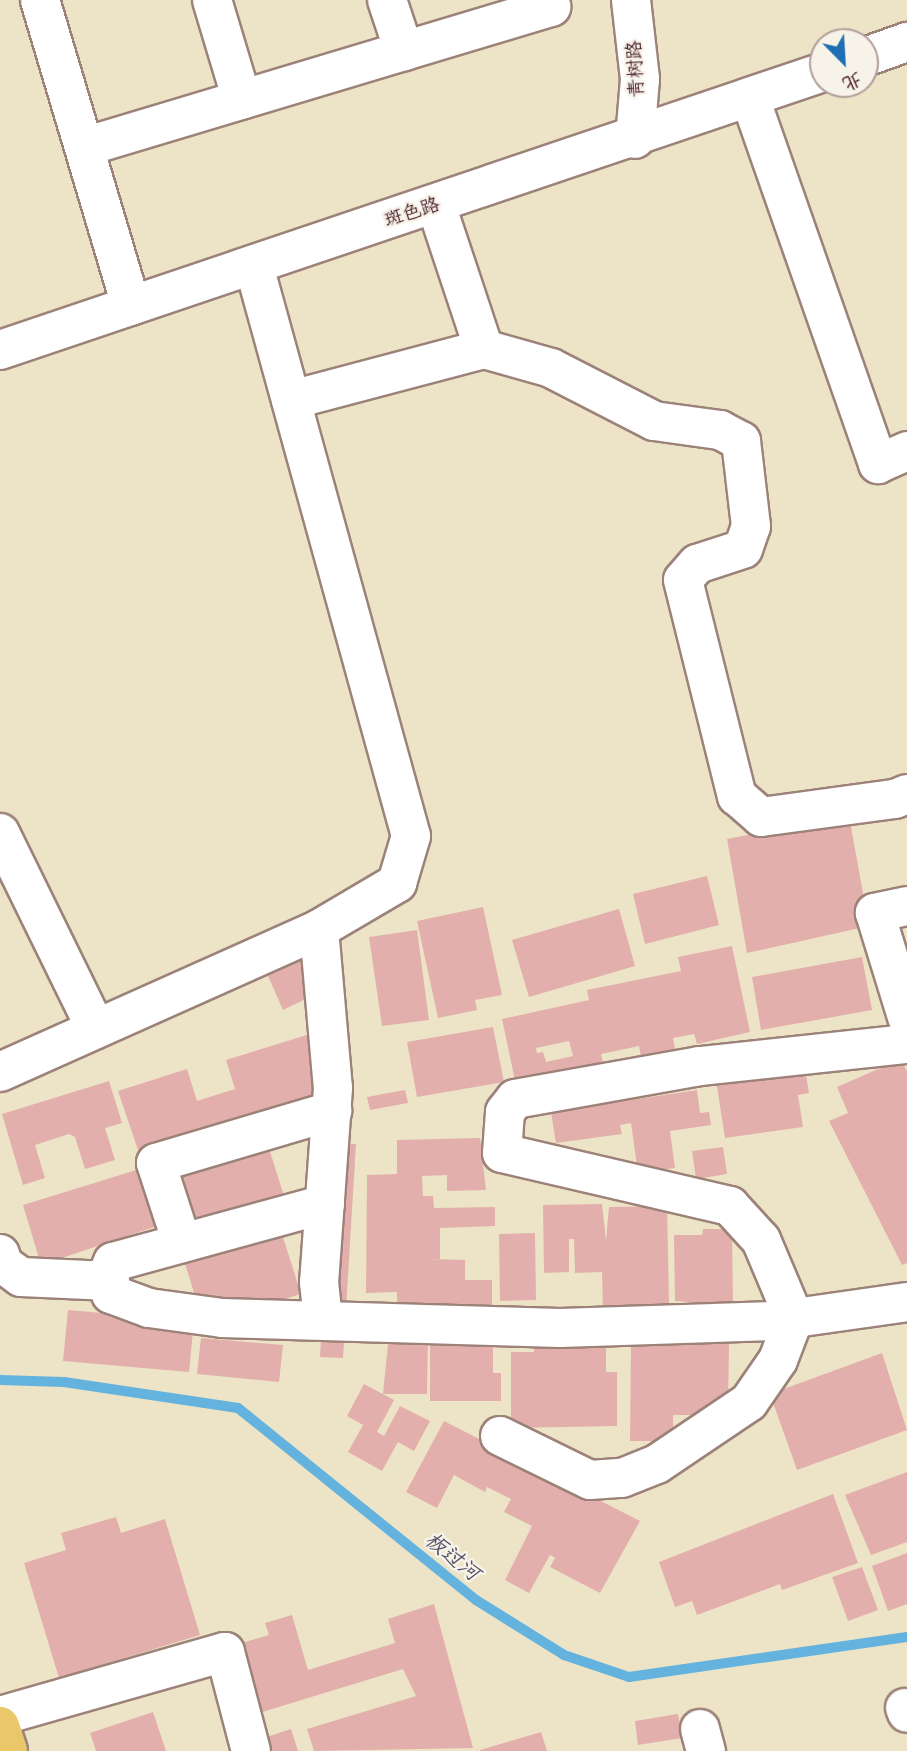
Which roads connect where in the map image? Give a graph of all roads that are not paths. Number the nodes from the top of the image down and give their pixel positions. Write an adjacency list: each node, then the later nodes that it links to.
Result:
1 (40, 0): 13 (street)
2 (212, 0): 11 (street)
3 (387, 0): 7 (street)
4 (549, 0): 7 (street)
5 (631, 0): 12 (street, 青树路)
6 (907, 42): 8 (street)
7 (404, 51): 11 (street)
8 (879, 52)
9 (809, 77): 10 (street, 斑色路)
10 (750, 98): 12 (street, 斑色路); 20 (street)
11 (242, 100): 13 (street)
12 (635, 139): 14 (street, 斑色路)
13 (84, 147): 16 (street)
14 (436, 205): 15 (street, 斑色路); 17 (street)
15 (254, 266): 16 (street, 斑色路); 19 (street)
16 (131, 306): 18 (street, 斑色路)
17 (484, 349): 19 (street); 21 (street)
18 (0, 350)
19 (291, 400): 24 (street)
20 (907, 451)
21 (907, 794)
22 (0, 833): 26 (street)
23 (891, 909): 25 (street)
24 (320, 929): 26 (street); 29 (street)
25 (907, 1017)
26 (96, 1029): 28 (street)
27 (907, 1044): 35 (street)
28 (0, 1072)
29 (332, 1111): 30 (street); 31 (street)
30 (325, 1204): 31 (street); 36 (street)
31 (182, 1243): 33 (street)
32 (0, 1254): 33 (street)
33 (110, 1281): 36 (street)
34 (907, 1302): 35 (street)
35 (794, 1318): 36 (street); 37 (street)
36 (323, 1320)
37 (500, 1436)
38 (0, 1716): 41 (street)
39 (0, 1726): 40 (main road)
40 (8, 1751)
41 (251, 1751)

